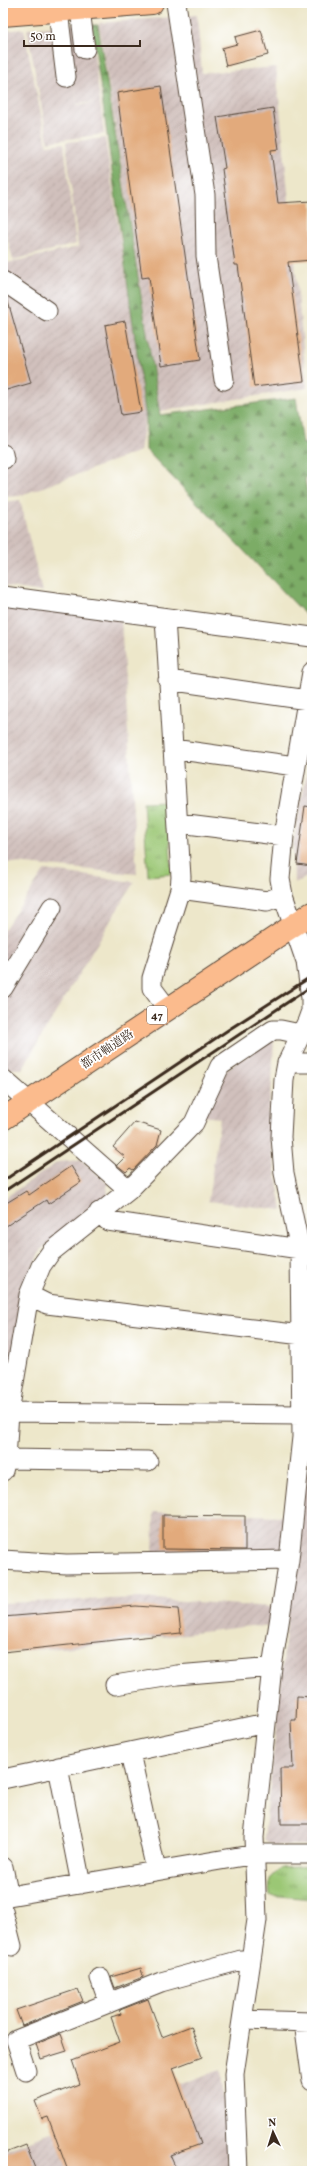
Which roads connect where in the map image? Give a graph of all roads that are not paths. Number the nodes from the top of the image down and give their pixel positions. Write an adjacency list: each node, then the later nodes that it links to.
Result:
1 (152, 3): 3 (main road)
2 (176, 3): 10 (street)
3 (80, 9): 4 (main road); 6 (street)
4 (58, 11): 5 (main road); 7 (street)
5 (3, 15)
6 (85, 49)
7 (66, 77)
8 (3, 281): 9 (street)
9 (47, 311)
10 (224, 380)
11 (3, 596): 12 (street)
12 (165, 618): 13 (street); 15 (street)
13 (312, 637)
14 (312, 672): 16 (street)
15 (168, 680): 16 (street); 17 (street)
16 (308, 700): 18 (street)
17 (173, 749): 18 (street); 19 (street)
18 (295, 766): 20 (street)
19 (179, 823): 20 (street); 21 (street)
20 (284, 836): 22 (street)
21 (180, 889): 22 (street); 27 (street)
22 (283, 895): 25 (street)
23 (52, 907): 26 (street)
24 (312, 913): 25 (main road, 都市軸道路 / 47)
25 (294, 925): 27 (main road, 都市軸道路 / 47); 28 (street)
26 (3, 988)
27 (167, 1008): 33 (main road, 都市軸道路 / 47)
28 (311, 1011): 29 (street)
29 (300, 1034): 30 (street); 35 (street)
30 (287, 1063): 31 (street); 37 (street)
31 (312, 1063)
32 (3, 1079): 33 (street)
33 (29, 1102): 34 (main road, 都市軸道路 / 47); 35 (street)
34 (3, 1119)
35 (128, 1190): 36 (street)
36 (99, 1212): 37 (street); 38 (street)
37 (300, 1249): 39 (street)
38 (29, 1295): 39 (street); 40 (street)
39 (302, 1335): 41 (street)
40 (9, 1412): 41 (street); 44 (street)
41 (302, 1415): 42 (street)
42 (306, 1451): 46 (street)
43 (148, 1461): 44 (street)
44 (4, 1465)
45 (3, 1560): 46 (street)
46 (289, 1560): 47 (street)
47 (272, 1667): 48 (street); 49 (street)
48 (115, 1685)
49 (266, 1723): 50 (street); 53 (street)
50 (130, 1753): 51 (street); 56 (street)
51 (58, 1767): 52 (street); 57 (street)
52 (3, 1779)
53 (256, 1854): 54 (street); 56 (street); 60 (street)
54 (312, 1854)
55 (3, 1867): 58 (street)
56 (156, 1870): 57 (street)
57 (81, 1884): 58 (street)
58 (5, 1901): 59 (street)
59 (12, 1946)
60 (251, 1960): 62 (street); 63 (street)
61 (100, 1978): 62 (street)
62 (109, 2003): 65 (street)
63 (243, 2020): 64 (street); 67 (street)
64 (308, 2022): 66 (street)
65 (26, 2071)
66 (312, 2081)
67 (238, 2171)

